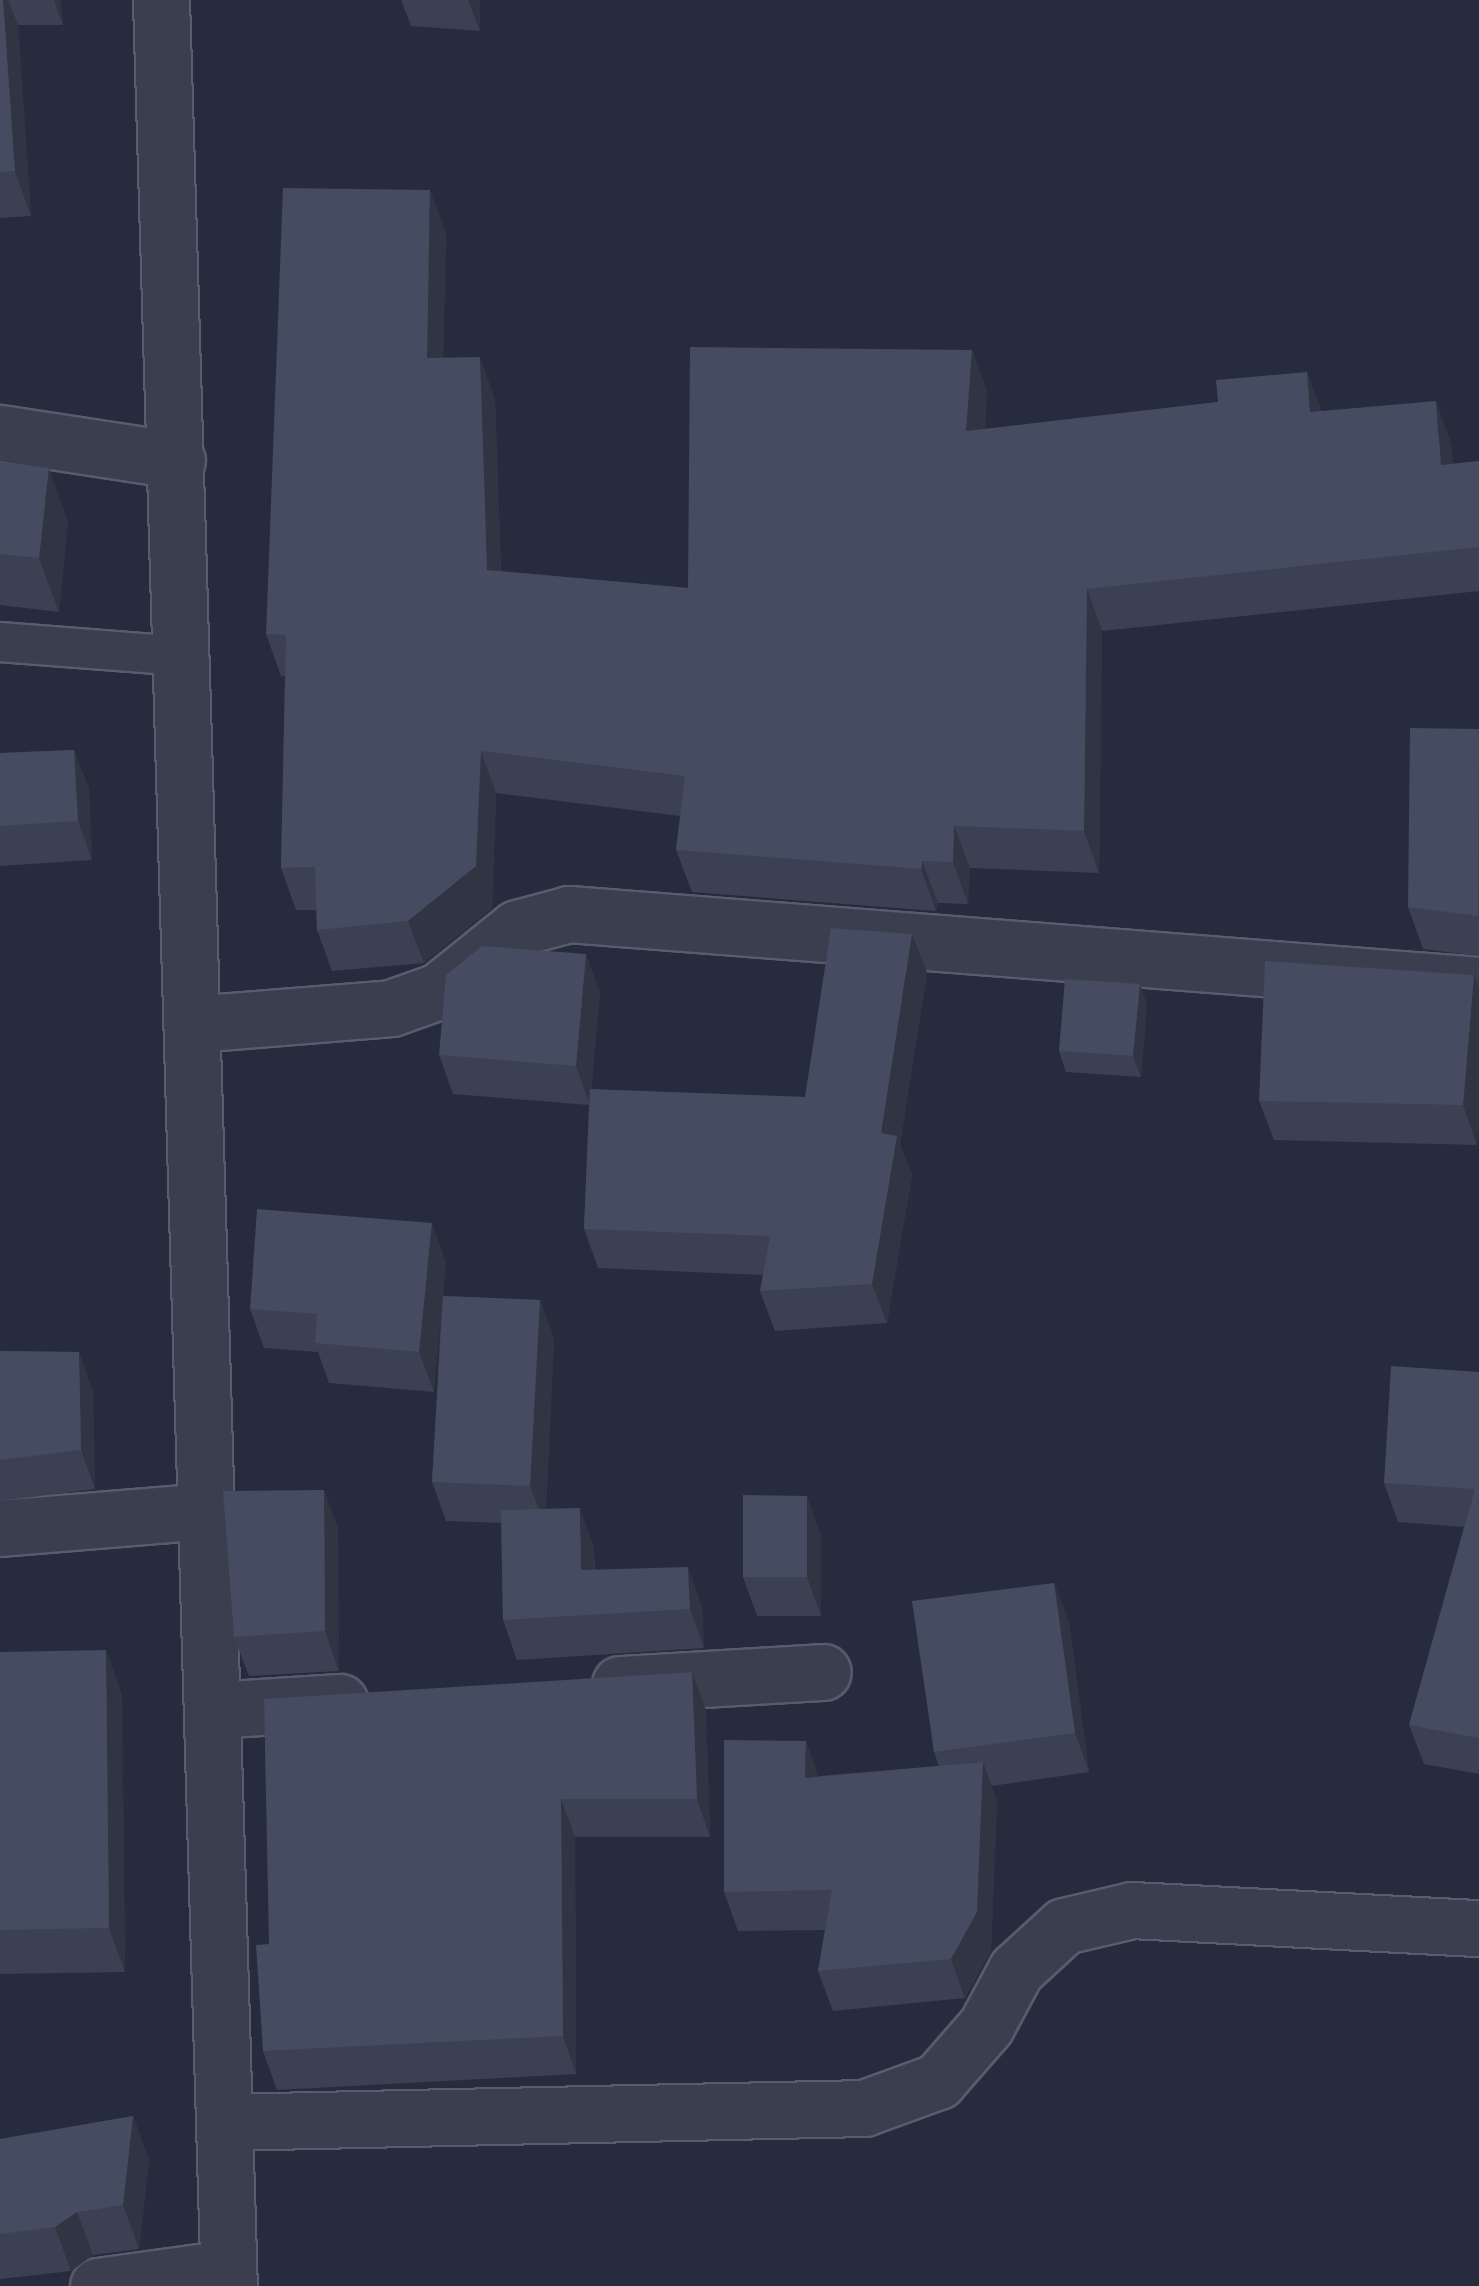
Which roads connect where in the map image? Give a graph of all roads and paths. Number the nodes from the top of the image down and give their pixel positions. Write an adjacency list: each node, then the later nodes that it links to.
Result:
1 (161, 0): 3 (street)
2 (0, 433): 3 (street)
3 (177, 460): 5 (street)
4 (0, 642): 5 (lane)
5 (183, 656): 7 (street)
6 (1479, 985): 7 (street)
7 (194, 1024): 8 (street)
8 (208, 1511): 9 (street); 13 (street)
9 (0, 1528)
10 (823, 1672): 11 (street)
11 (573, 1688)
12 (402, 1698): 13 (street)
13 (213, 1710): 15 (street)
14 (1479, 1928): 15 (street)
15 (224, 2122): 16 (street)
16 (228, 2277): 17 (street)
17 (98, 2286)

